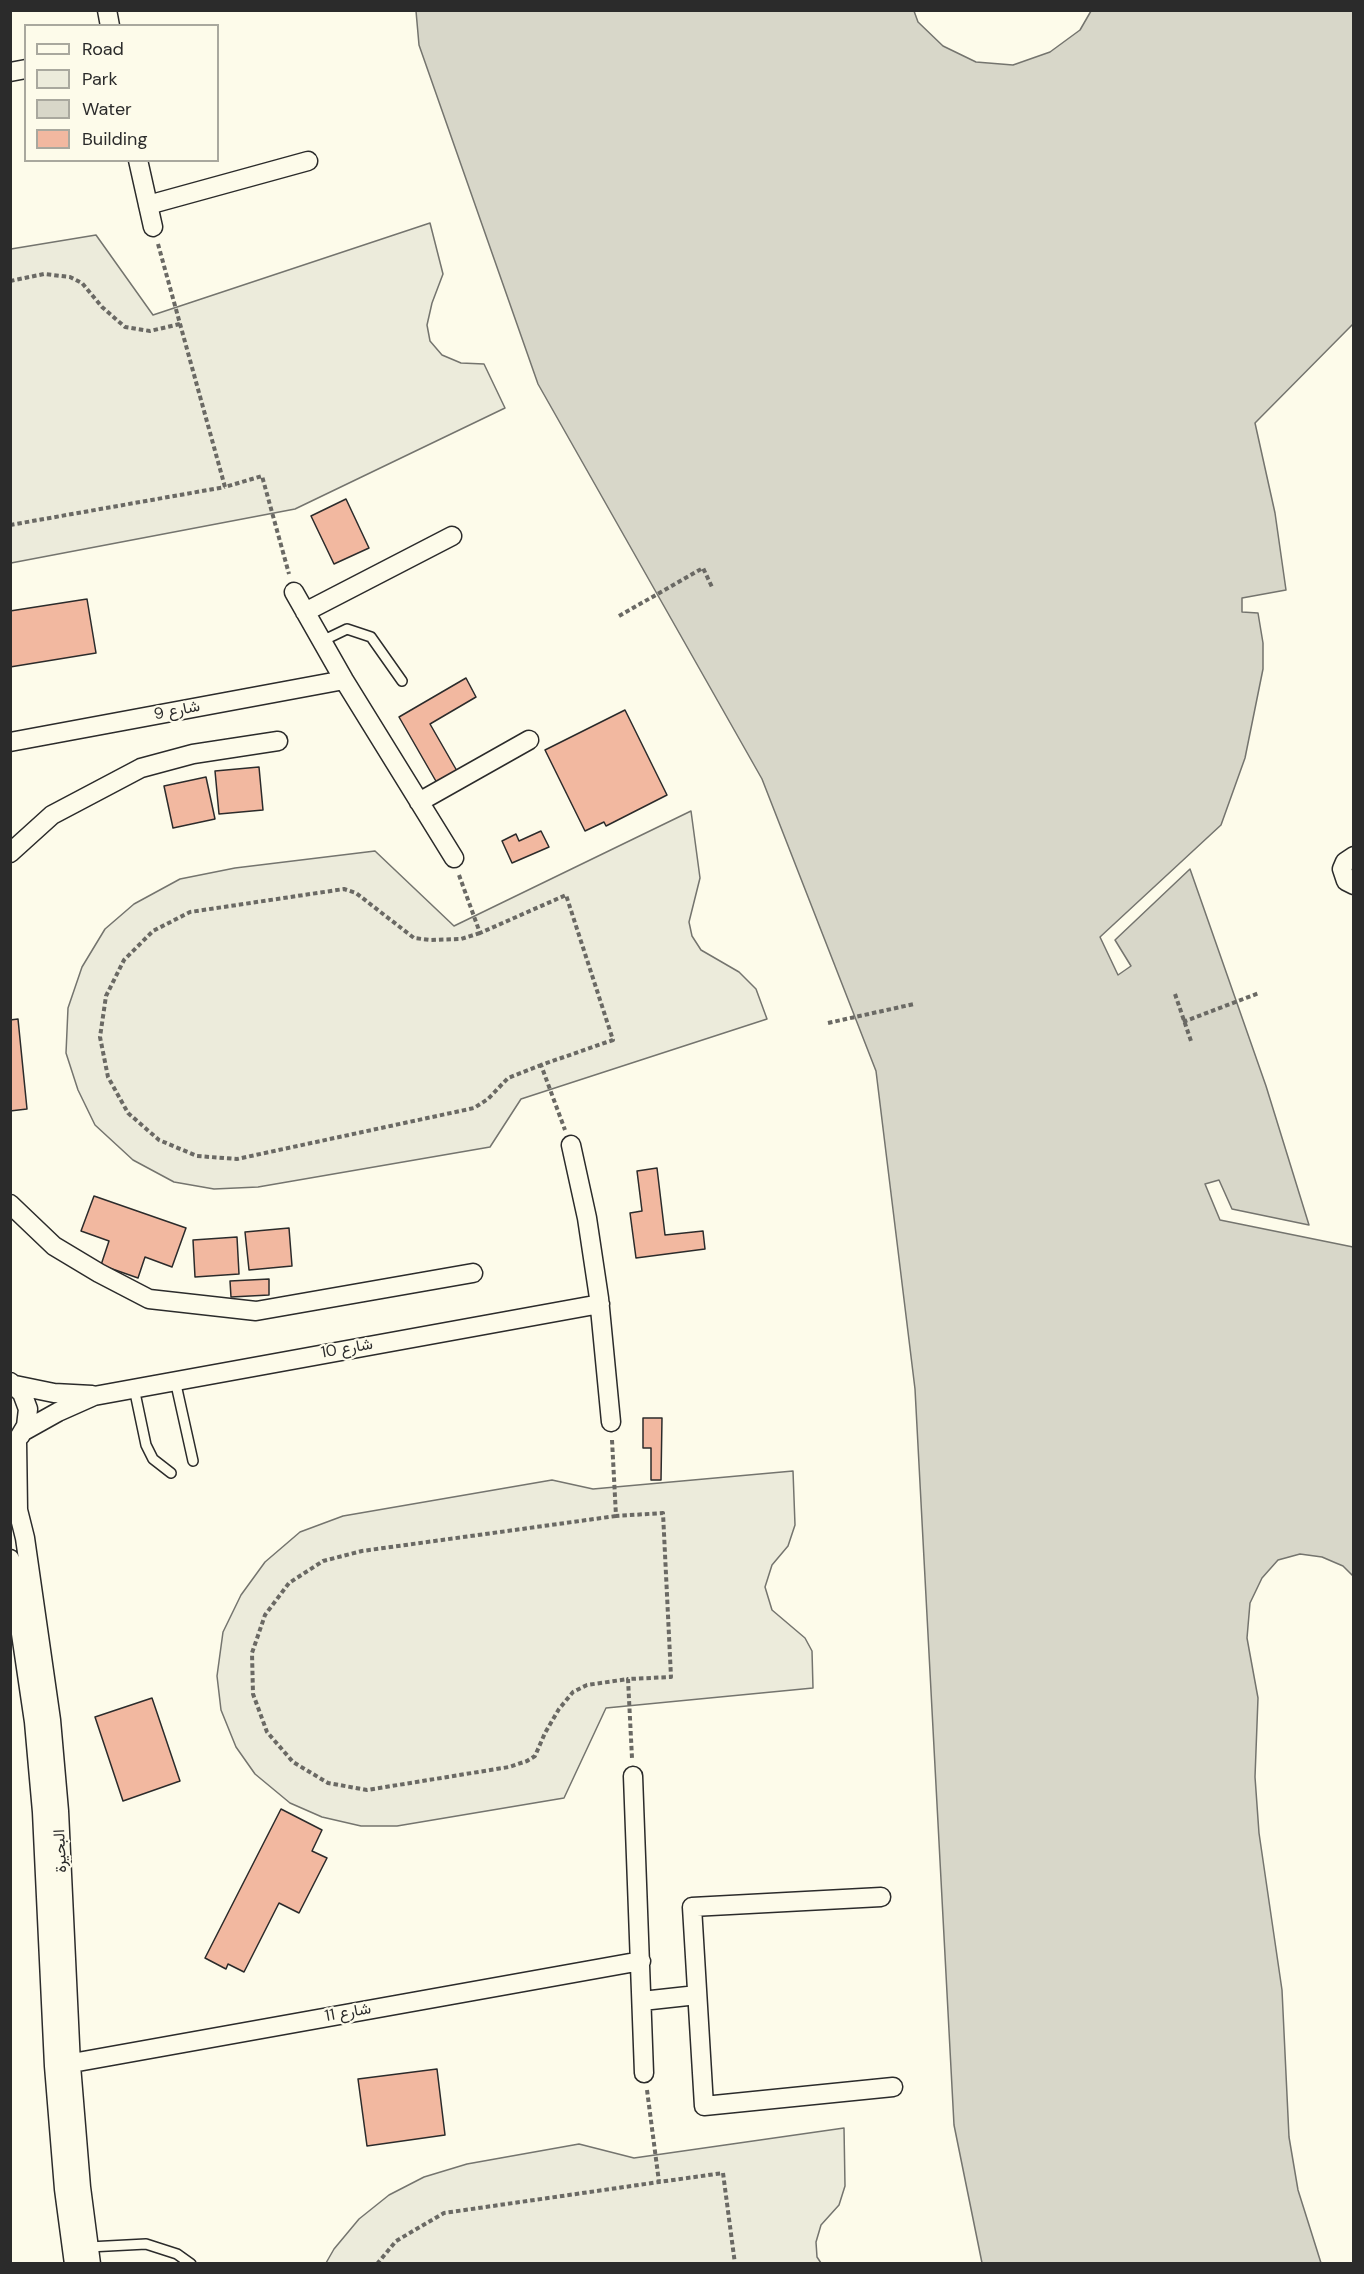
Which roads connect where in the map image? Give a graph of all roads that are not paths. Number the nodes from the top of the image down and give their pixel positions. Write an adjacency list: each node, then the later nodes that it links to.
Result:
1 (308, 161): 3 (street)
2 (138, 162): 3 (street)
3 (148, 205): 4 (street)
4 (153, 227)
5 (452, 536): 7 (street)
6 (294, 592): 7 (street)
7 (305, 612): 8 (street)
8 (322, 641): 9 (street); 10 (lane)
9 (344, 680): 13 (street, شارع 9); 14 (street)
10 (402, 681)
11 (530, 740): 14 (street)
12 (278, 741): 15 (street)
13 (10, 742)
14 (419, 802): 17 (street)
15 (10, 853)
16 (1353, 856): 18 (street)
17 (454, 858)
18 (1353, 885)
19 (570, 1145): 22 (street)
20 (10, 1204): 21 (street)
21 (473, 1273)
22 (600, 1304): 23 (street, شارع 10); 27 (street)
23 (175, 1380): 25 (street, شارع 10); 29 (lane)
24 (13, 1384): 26 (street, شارع 10); 28 (street, البحيرة)
25 (134, 1388): 26 (street, شارع 10); 30 (lane)
26 (94, 1396): 28 (street, شارع 10)
27 (611, 1422)
28 (17, 1439): 37 (street, البحيرة)
29 (193, 1461)
30 (171, 1473)
31 (10, 1559): 37 (street, البحيرة)
32 (633, 1776): 34 (street)
33 (881, 1897): 35 (street)
34 (641, 1960): 36 (street); 37 (street, شارع 11)
35 (697, 1995): 36 (street); 39 (street)
36 (642, 2001): 38 (street)
37 (63, 2065): 40 (street, البحيرة)
38 (644, 2073)
39 (893, 2087)
40 (81, 2256): 41 (lane)
41 (191, 2264)

